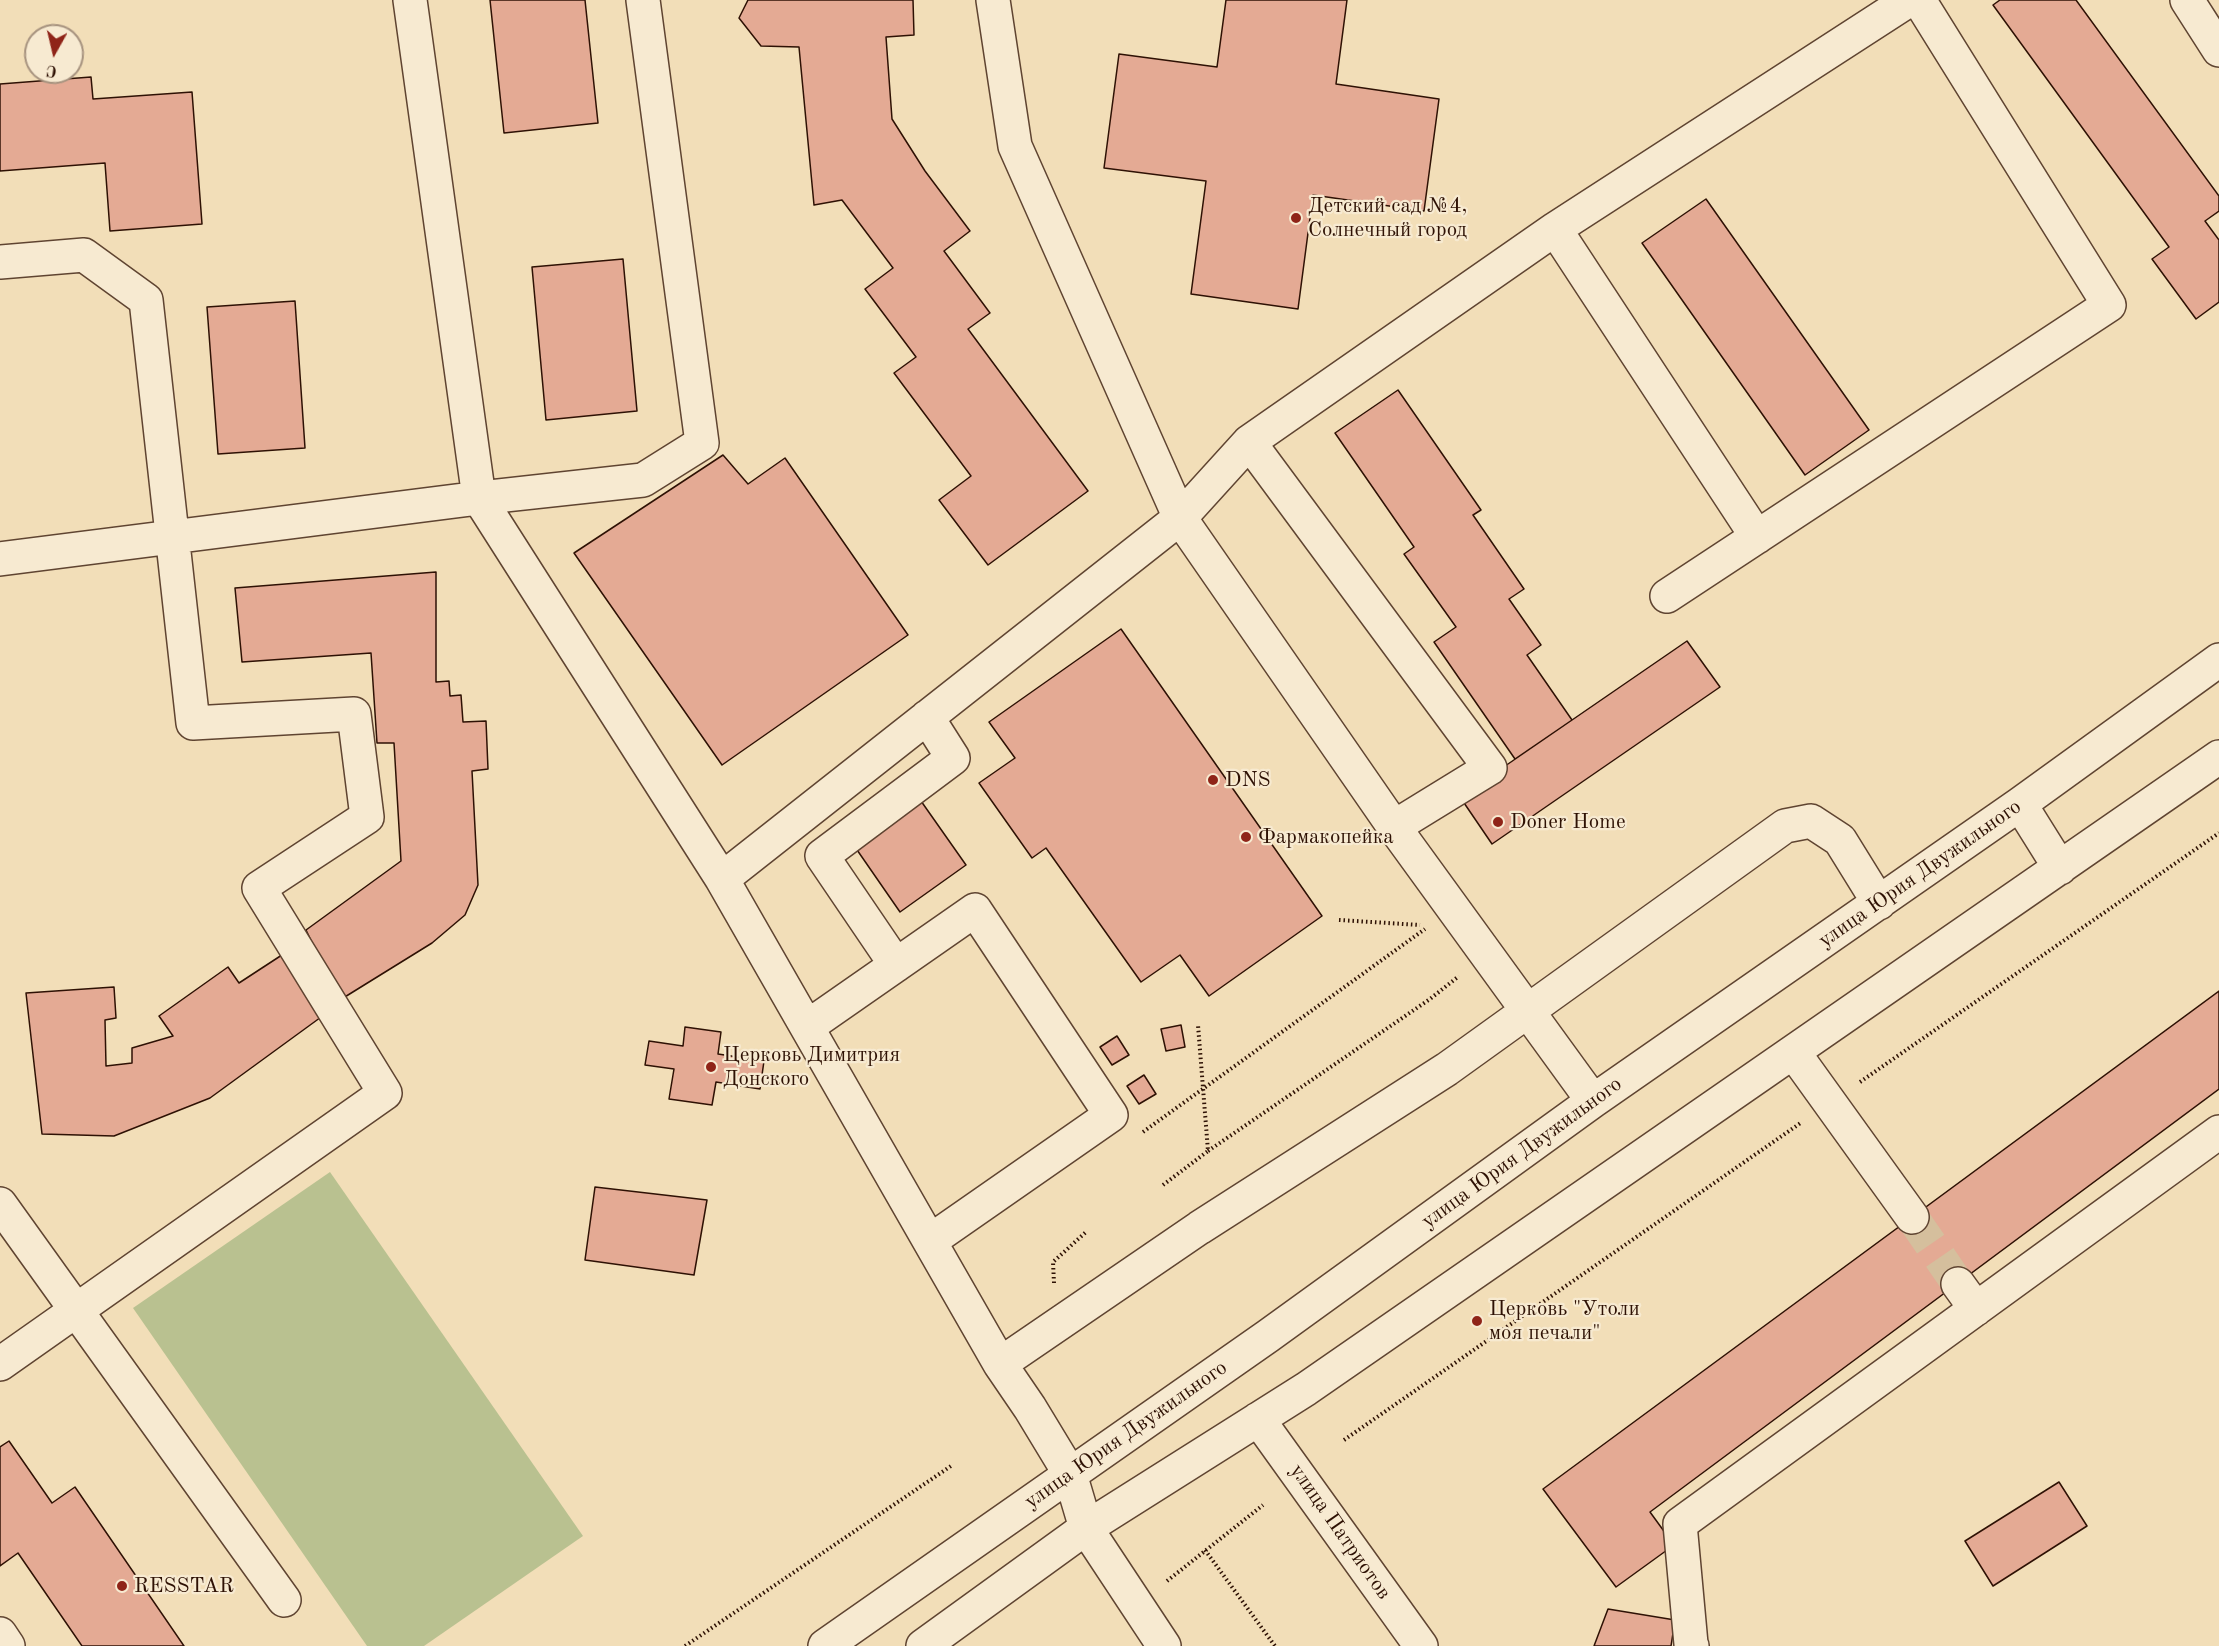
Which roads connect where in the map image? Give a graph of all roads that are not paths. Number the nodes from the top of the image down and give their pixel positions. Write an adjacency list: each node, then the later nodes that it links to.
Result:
1 (410, 0): 11 (street)
2 (643, 0): 11 (street)
3 (993, 0): 12 (street)
4 (1909, 0): 8 (street)
5 (1919, 0): 14 (street)
6 (2187, 0): 7 (street)
7 (2219, 50)
8 (1555, 229): 10 (street); 14 (street)
9 (0, 262): 13 (street)
10 (1249, 442): 12 (street); 21 (street)
11 (479, 498): 13 (street); 23 (street)
12 (1180, 518): 18 (street); 21 (street)
13 (172, 536): 15 (street); 34 (street)
14 (1757, 537): 16 (street)
15 (0, 559)
16 (1667, 596)
17 (2219, 660): 20 (street, улица Юрия Двужильного)
18 (927, 717): 23 (street); 25 (street)
19 (2219, 757): 22 (street)
20 (2020, 804): 22 (street); 24 (street, улица Юрия Двужильного)
21 (1394, 827): 26 (street)
22 (2060, 868): 28 (street)
23 (722, 879): 27 (street)
24 (1879, 903): 26 (street); 29 (street, улица Юрия Двужильного)
25 (896, 965): 27 (street); 33 (street)
26 (1528, 1010): 29 (street); 36 (street)
27 (807, 1027): 33 (street)
28 (1794, 1053): 32 (street); 37 (street)
29 (1593, 1101): 38 (street, улица Юрия Двужильного)
30 (2219, 1132): 47 (street)
31 (0, 1204): 34 (street)
32 (1912, 1217)
33 (930, 1241): 36 (street)
34 (76, 1311): 35 (street); 40 (street)
35 (0, 1364)
36 (1000, 1364): 38 (street)
37 (1258, 1419): 39 (street); 46 (street, улица Патриотов)
38 (1070, 1474): 39 (street); 43 (street, улица Юрия Двужильного)
39 (1086, 1528): 44 (street); 45 (street)
40 (284, 1600)
41 (0, 1634): 42 (street)
42 (8, 1646)
43 (825, 1646)
44 (923, 1646)
45 (1164, 1646)
46 (1421, 1646)
47 (1692, 1646)

